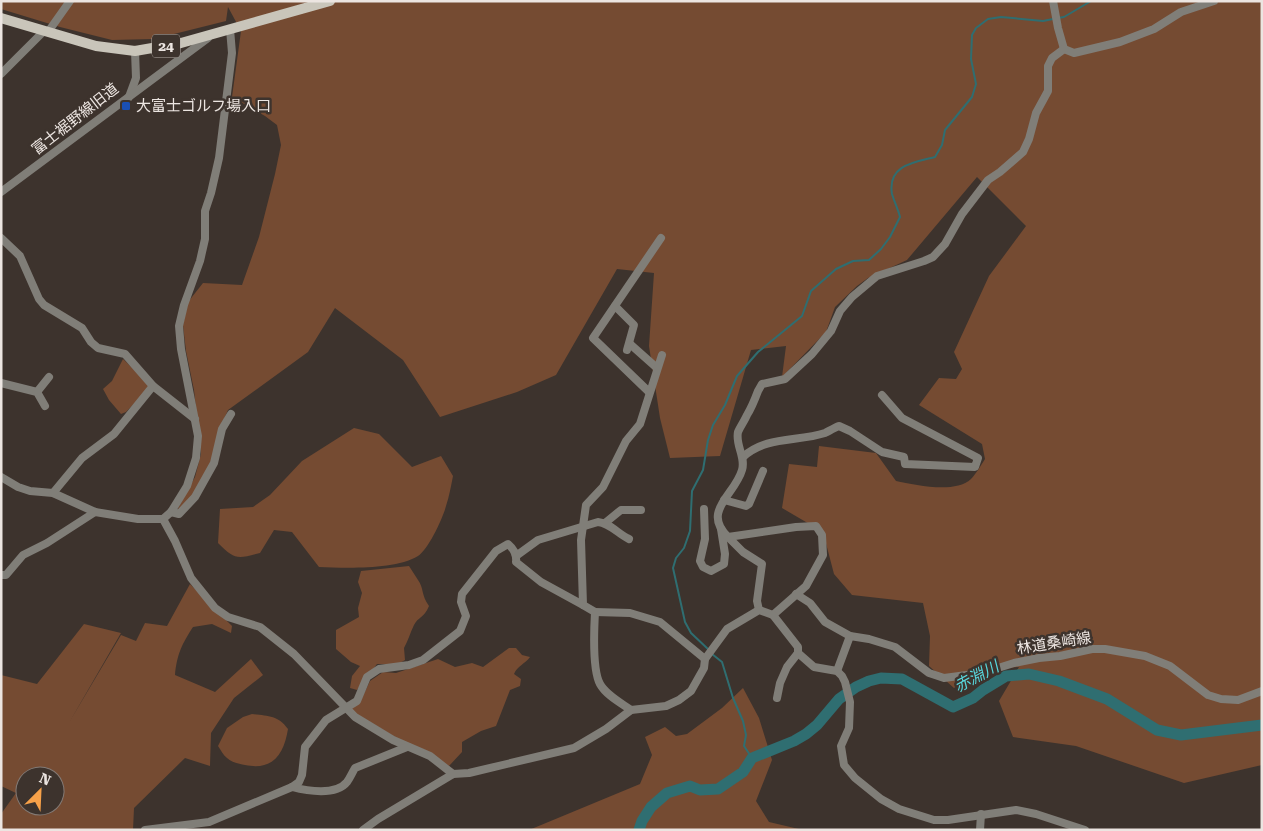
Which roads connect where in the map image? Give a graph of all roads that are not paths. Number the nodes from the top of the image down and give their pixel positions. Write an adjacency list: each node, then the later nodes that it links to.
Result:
1 (70, 1): 7 (street)
2 (330, 1): 6 (main road, 24)
3 (1214, 1): 9 (street)
4 (1053, 4): 9 (street)
5 (1, 18): 7 (main road, 24)
6 (230, 29): 8 (main road, 24); 27 (street)
7 (46, 31): 10 (main road, 24); 11 (street)
8 (213, 34): 10 (main road, 24); 12 (street)
9 (1064, 49): 28 (street)
10 (135, 51): 12 (street, 富士裾野線旧道)
11 (1, 74)
12 (128, 99): 13 (street, 富士裾野線旧道)
13 (1, 192)
14 (1, 238): 21 (street)
15 (661, 238): 16 (street)
16 (615, 306): 18 (street); 23 (street)
17 (662, 354): 18 (street)
18 (657, 368): 23 (street)
19 (49, 376): 22 (street)
20 (1, 383): 22 (street)
21 (153, 386): 27 (street); 31 (street)
22 (37, 392): 25 (street)
23 (649, 392): 39 (street)
24 (882, 394): 28 (street)
25 (45, 406)
26 (231, 414): 36 (street)
27 (195, 419): 36 (street)
28 (743, 457): 32 (street)
29 (763, 471): 32 (street)
30 (1, 477): 31 (street)
31 (53, 493): 35 (street)
32 (724, 500): 40 (street)
33 (704, 509): 40 (street)
34 (641, 510): 38 (street)
35 (95, 512): 37 (street); 44 (street)
36 (172, 512): 37 (street)
37 (163, 519): 56 (street)
38 (605, 523): 39 (street); 42 (street)
39 (583, 527): 43 (street); 46 (street)
40 (721, 529): 41 (street)
41 (728, 537): 45 (street); 47 (street)
42 (629, 539)
43 (516, 556): 46 (street); 56 (street)
44 (1, 576)
45 (796, 594): 49 (street); 50 (street, 林道桑崎線)
46 (583, 605): 48 (street)
47 (759, 610): 49 (street); 52 (street)
48 (595, 612): 52 (street); 57 (street)
49 (773, 615): 51 (street)
50 (850, 636): 53 (street); 54 (street, 林道桑崎線)
51 (798, 654): 53 (street); 55 (street)
52 (706, 658): 57 (street)
53 (838, 672): 61 (street)
54 (1262, 691)
55 (777, 698)
56 (345, 707): 58 (street); 60 (street)
57 (631, 710): 59 (street)
58 (407, 747): 59 (street); 60 (street)
59 (453, 774): 63 (street)
60 (292, 787): 62 (street)
61 (981, 814): 64 (street); 65 (street)
62 (145, 830)
63 (363, 830)
64 (980, 830)
65 (1085, 830)

